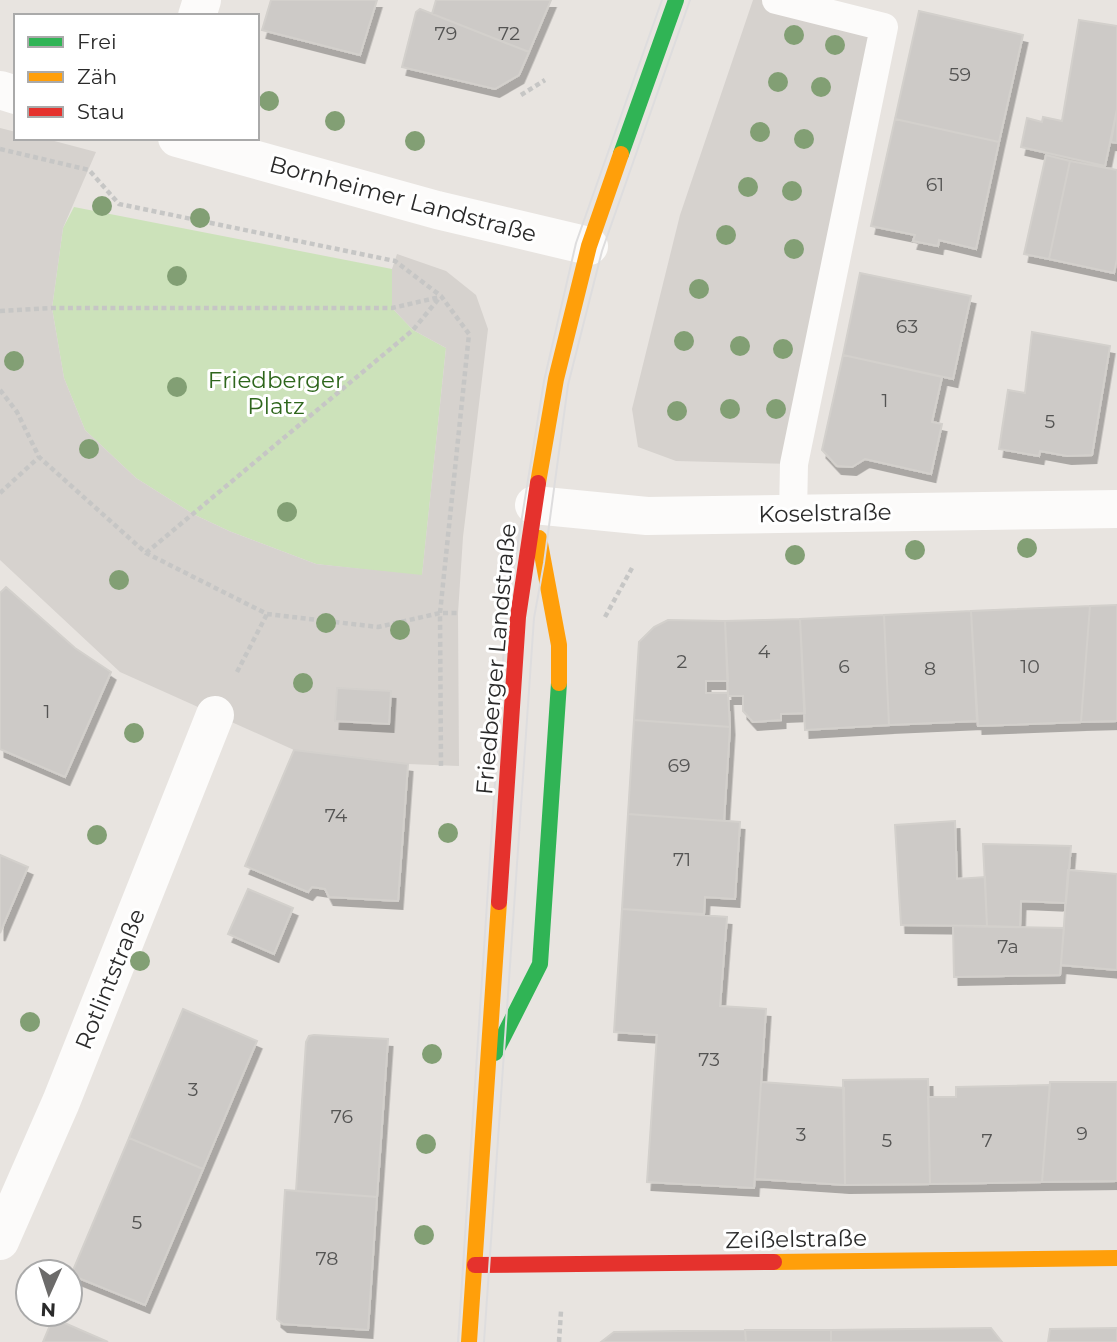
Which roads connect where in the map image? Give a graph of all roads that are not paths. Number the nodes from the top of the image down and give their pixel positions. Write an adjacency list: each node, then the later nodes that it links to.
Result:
1 (676, 0): 4 (main road, Friedberger Landstraße)
2 (776, 0): 7 (lane)
3 (184, 140): 4 (street, Bornheimer Landstraße)
4 (589, 246): 5 (main road, Friedberger Landstraße)
5 (534, 505): 7 (street, Koselstraße); 9 (main road, Friedberger Landstraße); 9 (main road)
6 (1117, 509): 7 (street, Koselstraße)
7 (793, 514)
8 (215, 715): 10 (street, Rotlintstraße)
9 (488, 1067): 12 (main road, Friedberger Landstraße)
10 (0, 1241)
11 (1117, 1258): 12 (main road, Zeißelstraße)
12 (475, 1265): 13 (main road, Friedberger Landstraße)
13 (469, 1342)

